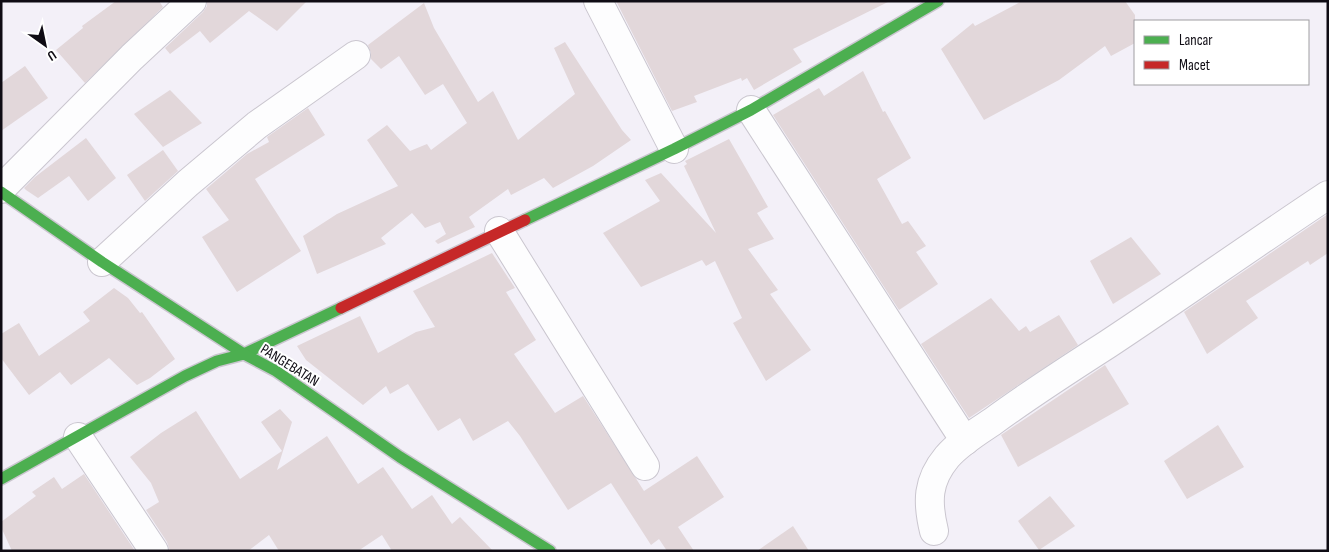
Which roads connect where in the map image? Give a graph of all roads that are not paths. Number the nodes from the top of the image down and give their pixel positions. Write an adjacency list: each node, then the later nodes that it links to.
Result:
1 (192, 1): 7 (street)
2 (598, 1): 6 (street)
3 (938, 1): 5 (street)
4 (356, 55): 10 (street)
5 (751, 110): 6 (street); 13 (street)
6 (674, 148): 9 (street)
7 (1, 190): 10 (street)
8 (1328, 195): 13 (street)
9 (499, 231): 11 (street); 14 (street)
10 (102, 262): 11 (street)
11 (244, 354): 12 (street, PANGEBATAN); 18 (street, PANGEBATAN)
12 (78, 437): 15 (street, PANGEBATAN); 17 (street)
13 (965, 441): 16 (street)
14 (645, 466)
15 (1, 479)
16 (934, 531)
17 (154, 551)
18 (550, 551)

